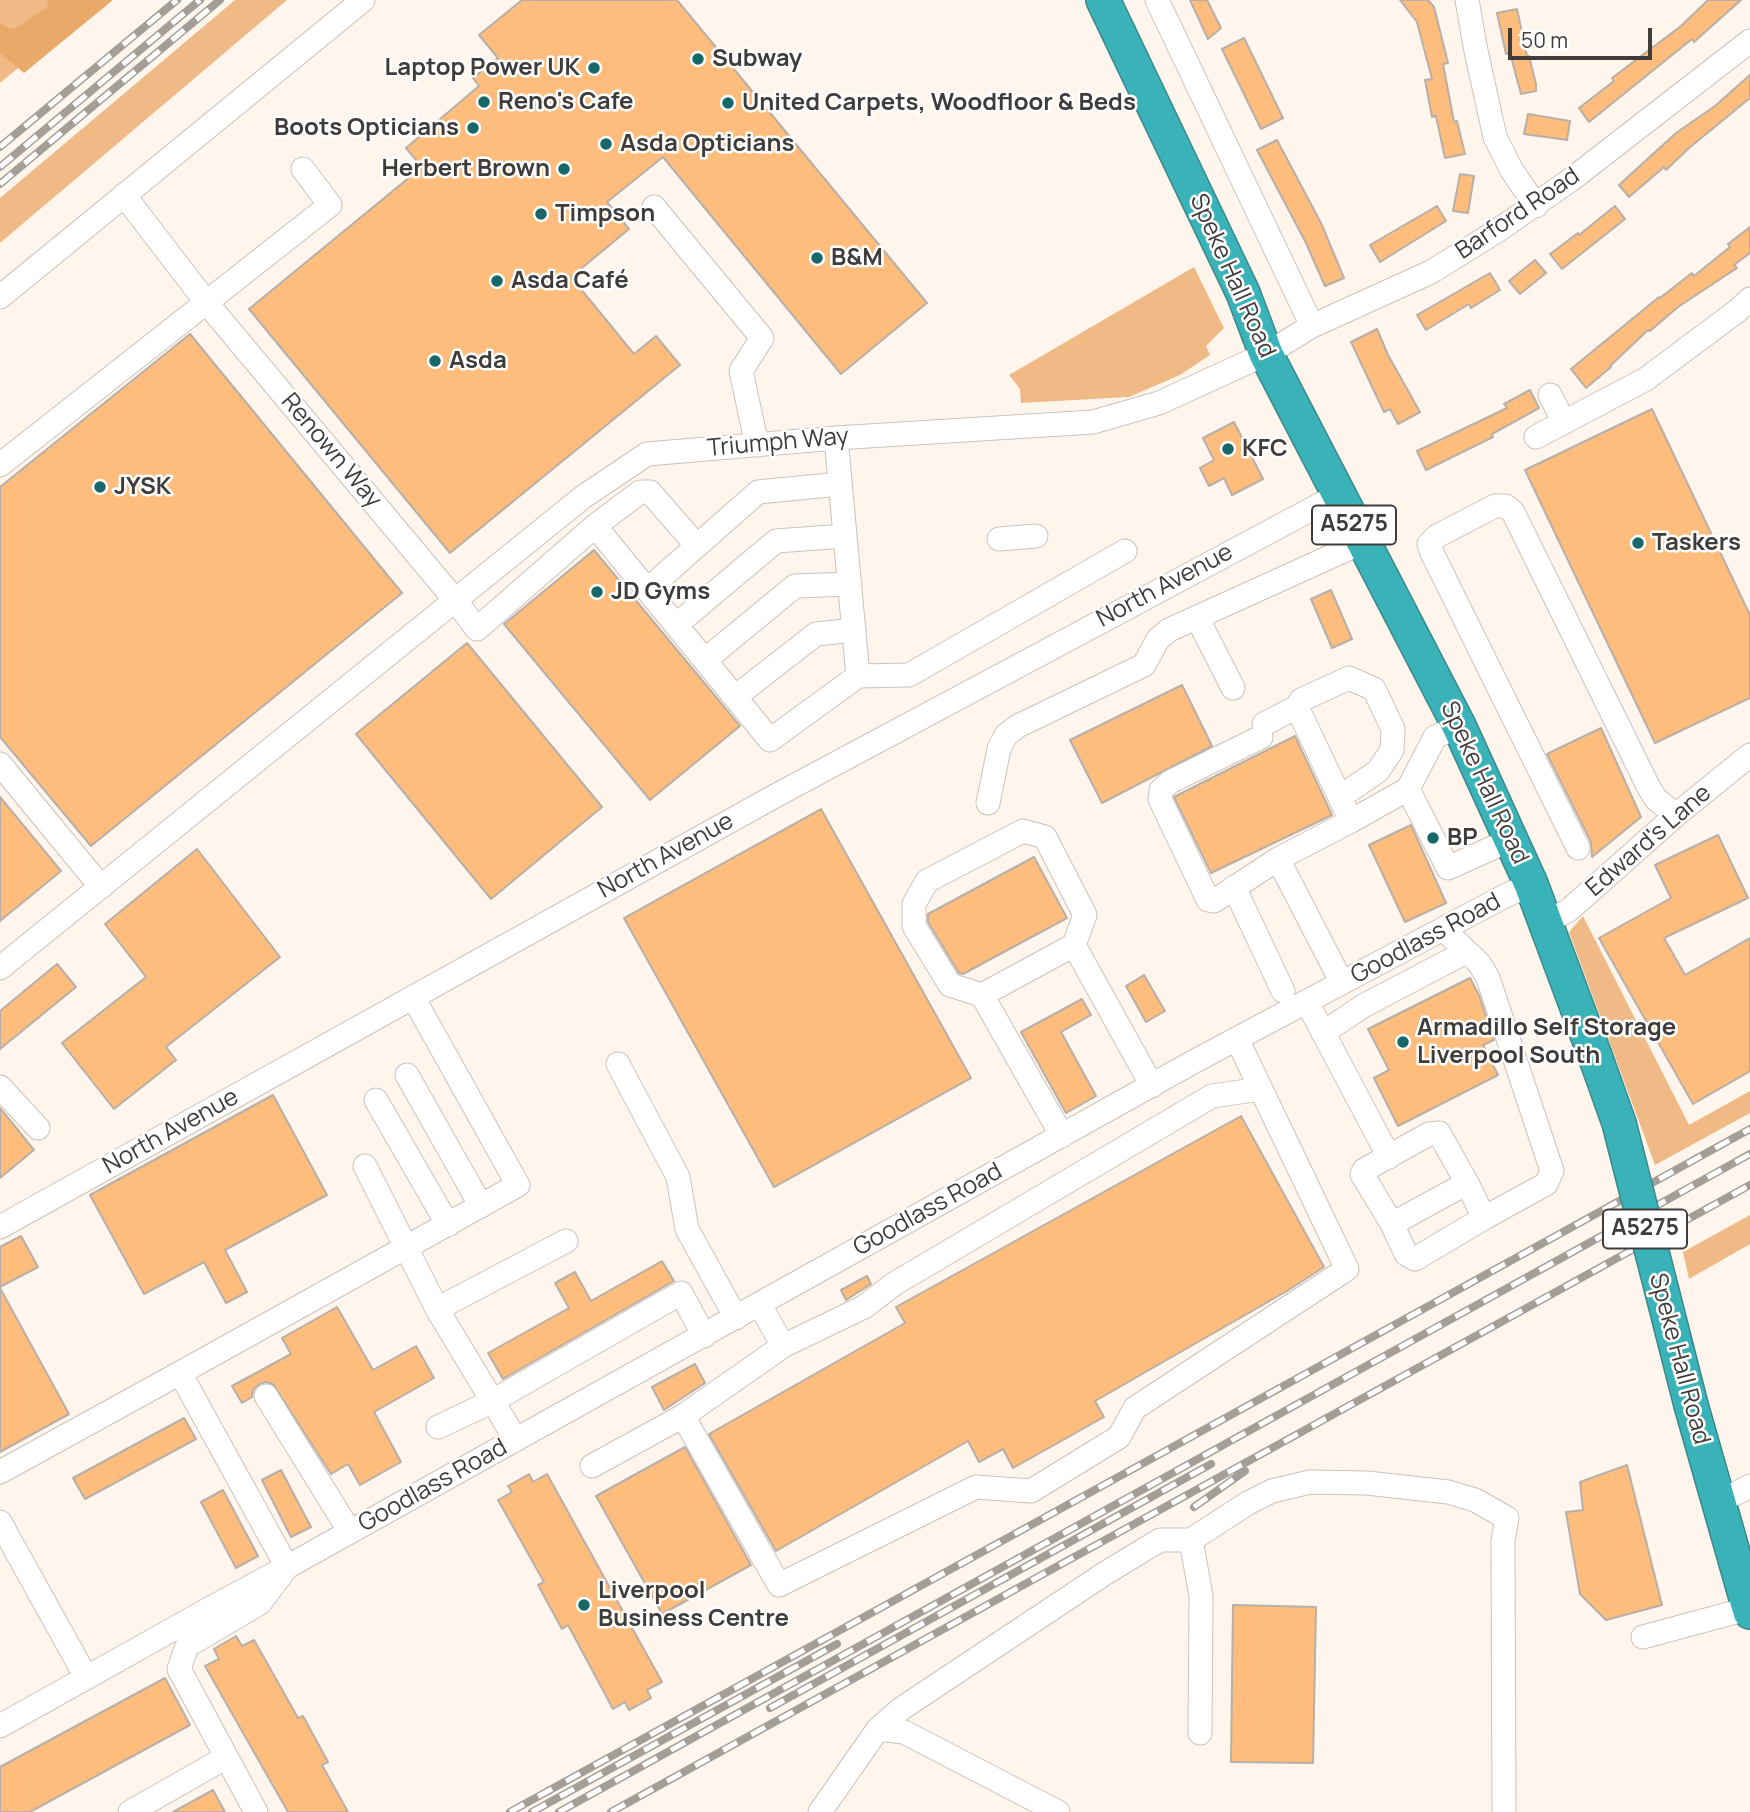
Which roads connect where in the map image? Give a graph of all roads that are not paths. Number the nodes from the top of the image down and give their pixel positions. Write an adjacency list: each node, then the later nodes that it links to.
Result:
1 (363, 0): 7 (street)
2 (1103, 0): 14 (highway, Speke Hall Road / A5275)
3 (1157, 0): 13 (street, Speke Hall Road)
4 (1467, 0): 8 (street)
5 (1750, 41): 8 (street, Barford Road)
6 (303, 169): 12 (street)
7 (124, 195): 10 (street); 12 (street, Renown Way)
8 (1536, 206): 13 (street, Barford Road)
9 (654, 207): 19 (street)
10 (0, 297)
11 (1750, 299): 16 (street)
12 (206, 302): 20 (street); 32 (street, Renown Way)
13 (1312, 326): 14 (street, Barford Road)
14 (1266, 354): 18 (street, Triumph Way); 22 (highway, Speke Hall Road / A5275)
15 (1550, 395): 16 (street)
16 (1564, 422): 17 (street)
17 (1536, 437)
18 (836, 438): 19 (street, Triumph Way); 21 (street)
19 (757, 444): 32 (street, Triumph Way)
20 (0, 465)
21 (840, 484): 24 (street); 28 (street)
22 (1338, 495): 27 (highway, Speke Hall Road / A5275); 63 (street, North Avenue)
23 (595, 526): 28 (street); 31 (street); 32 (street, Renown Way)
24 (845, 536): 30 (street); 34 (street)
25 (1036, 536): 26 (street)
26 (999, 539)
27 (1363, 542): 33 (street); 41 (highway, Speke Hall Road / A5275)
28 (697, 546): 31 (street)
29 (1125, 551): 37 (street)
30 (850, 584): 35 (street); 36 (street)
31 (647, 590): 34 (street)
32 (455, 600): 53 (street, Triumph Way)
33 (1197, 617): 38 (street); 46 (street)
34 (676, 625): 36 (street)
35 (854, 630): 37 (street); 39 (street)
36 (705, 660): 39 (street)
37 (858, 676): 39 (street)
38 (1233, 688)
39 (735, 698)
40 (1297, 707): 45 (street); 45 (street); 54 (street)
41 (1459, 726): 44 (street); 49 (highway, Speke Hall Road / A5275)
42 (1750, 755): 47 (street, Edward's Lane)
43 (0, 764): 53 (street)
44 (1408, 789): 48 (street); 49 (street)
45 (1340, 797): 48 (street)
46 (988, 803)
47 (1676, 815): 50 (street); 55 (street, Edward's Lane)
48 (1351, 821): 51 (street)
49 (1510, 840): 52 (highway, Speke Hall Road / A5275)
50 (1578, 848)
51 (1278, 859): 54 (street); 60 (street)
52 (1531, 884): 55 (highway, Speke Hall Road / A5275); 56 (street, Goodlass Road)
53 (101, 887): 59 (street, Triumph Way)
54 (1234, 887): 61 (street)
55 (1546, 922): 99 (highway, Speke Hall Road / A5275, bridge)
56 (1443, 929): 58 (street); 60 (street, Goodlass Road)
57 (1074, 945): 62 (street); 62 (street); 69 (street)
58 (1466, 951): 65 (street); 79 (street)
59 (0, 968)
60 (1342, 983): 64 (street, Goodlass Road)
61 (1283, 991)
62 (982, 995): 74 (street)
63 (413, 997): 78 (street); 82 (street, North Avenue)
64 (1307, 1002): 65 (street); 66 (street, Goodlass Road)
65 (1323, 1033): 75 (street)
66 (1237, 1039): 69 (street, Goodlass Road); 71 (street)
67 (618, 1064): 87 (street)
68 (407, 1075): 78 (street)
69 (1152, 1086): 74 (street, Goodlass Road)
70 (0, 1087): 73 (street)
71 (1261, 1089): 89 (street); 93 (street)
72 (376, 1100): 81 (street)
73 (38, 1128)
74 (1062, 1136): 85 (street, Goodlass Road)
75 (1389, 1157): 77 (street); 80 (street)
76 (365, 1166): 84 (street)
77 (1467, 1183): 79 (street); 80 (street)
78 (481, 1206): 81 (street)
79 (1484, 1217): 80 (street)
80 (1392, 1224)
81 (448, 1225): 84 (street)
82 (0, 1227)
83 (566, 1241): 86 (street)
84 (406, 1248): 86 (street); 90 (street)
85 (760, 1305): 87 (street, Goodlass Road); 89 (street)
86 (437, 1310): 92 (street)
87 (736, 1318): 88 (street, Goodlass Road)
88 (704, 1336): 92 (street); 95 (street, Goodlass Road)
89 (783, 1346): 93 (street)
90 (180, 1373): 97 (street); 103 (street)
91 (266, 1396): 101 (street)
92 (491, 1402): 94 (street); 95 (street)
93 (683, 1416): 96 (street)
94 (438, 1427)
95 (516, 1440): 101 (street, Goodlass Road)
96 (592, 1466)
97 (0, 1472)
98 (1750, 1486): 99 (street)
99 (1719, 1502): 104 (highway, Speke Hall Road / A5275)
100 (0, 1522): 106 (street)
101 (340, 1537): 103 (street, Goodlass Road)
102 (1191, 1540): 108 (street); 109 (street); 115 (street)
103 (287, 1567): 106 (street, Goodlass Road); 110 (street)
104 (1750, 1609): 105 (street)
105 (1643, 1637)
106 (86, 1677): 107 (street, Goodlass Road)
107 (0, 1726)
108 (878, 1729): 113 (street); 114 (street)
109 (1200, 1733)
110 (225, 1758): 111 (street); 112 (street)
111 (130, 1812)
112 (256, 1812)
113 (820, 1812)
114 (1059, 1812)
115 (1504, 1812)

